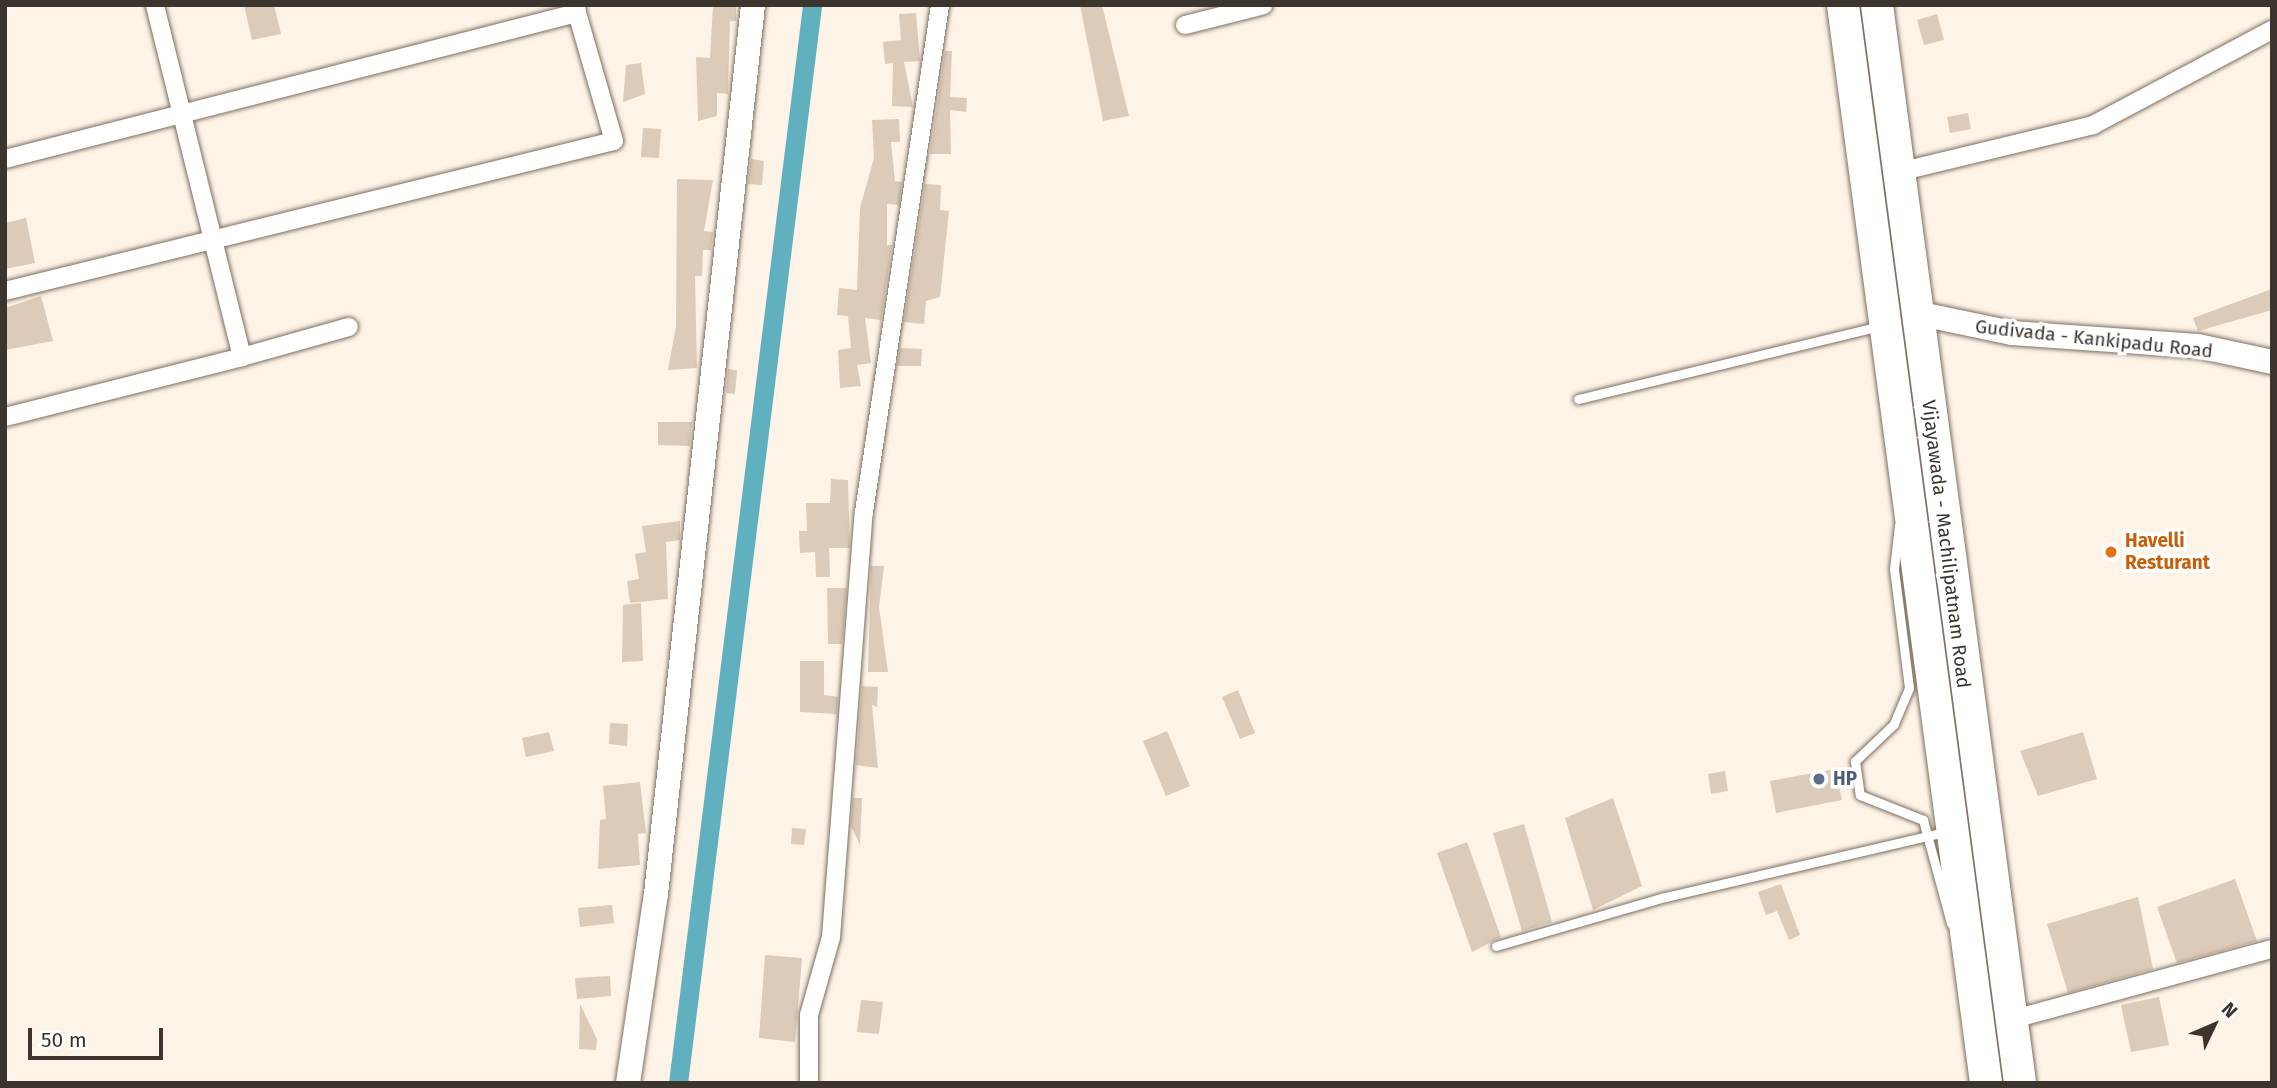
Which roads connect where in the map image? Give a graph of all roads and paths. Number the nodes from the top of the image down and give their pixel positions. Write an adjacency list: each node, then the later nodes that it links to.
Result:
1 (155, 5): 10 (street)
2 (753, 5): 27 (street)
3 (940, 5): 28 (street)
4 (1264, 5): 8 (street)
5 (1843, 5): 16 (highway, Vijayawada - Machilipatnam Road)
6 (1877, 5): 12 (highway, Vijayawada - Machilipatnam Road)
7 (577, 9): 10 (street); 13 (street)
8 (1185, 25)
9 (2272, 30): 12 (street)
10 (180, 111): 11 (street); 13 (street)
11 (5, 159)
12 (1895, 173): 15 (highway, Vijayawada - Machilipatnam Road)
13 (211, 237): 14 (street); 18 (street)
14 (5, 291)
15 (1916, 313): 19 (street, Gudivada - Kankipadu Road); 26 (highway, Vijayawada - Machilipatnam Road)
16 (1885, 324): 20 (lane); 22 (highway, Vijayawada - Machilipatnam Road)
17 (349, 327): 18 (street)
18 (242, 357): 21 (street)
19 (2272, 362)
20 (1578, 399)
21 (5, 417)
22 (1905, 480): 23 (highway, Vijayawada - Machilipatnam Road); 23 (lane)
23 (1940, 833): 24 (lane); 29 (highway, Vijayawada - Machilipatnam Road)
24 (1496, 946)
25 (2272, 948): 26 (street)
26 (2010, 1020): 30 (highway, Vijayawada - Machilipatnam Road)
27 (628, 1083)
28 (809, 1083)
29 (1986, 1083)
30 (2020, 1083)

